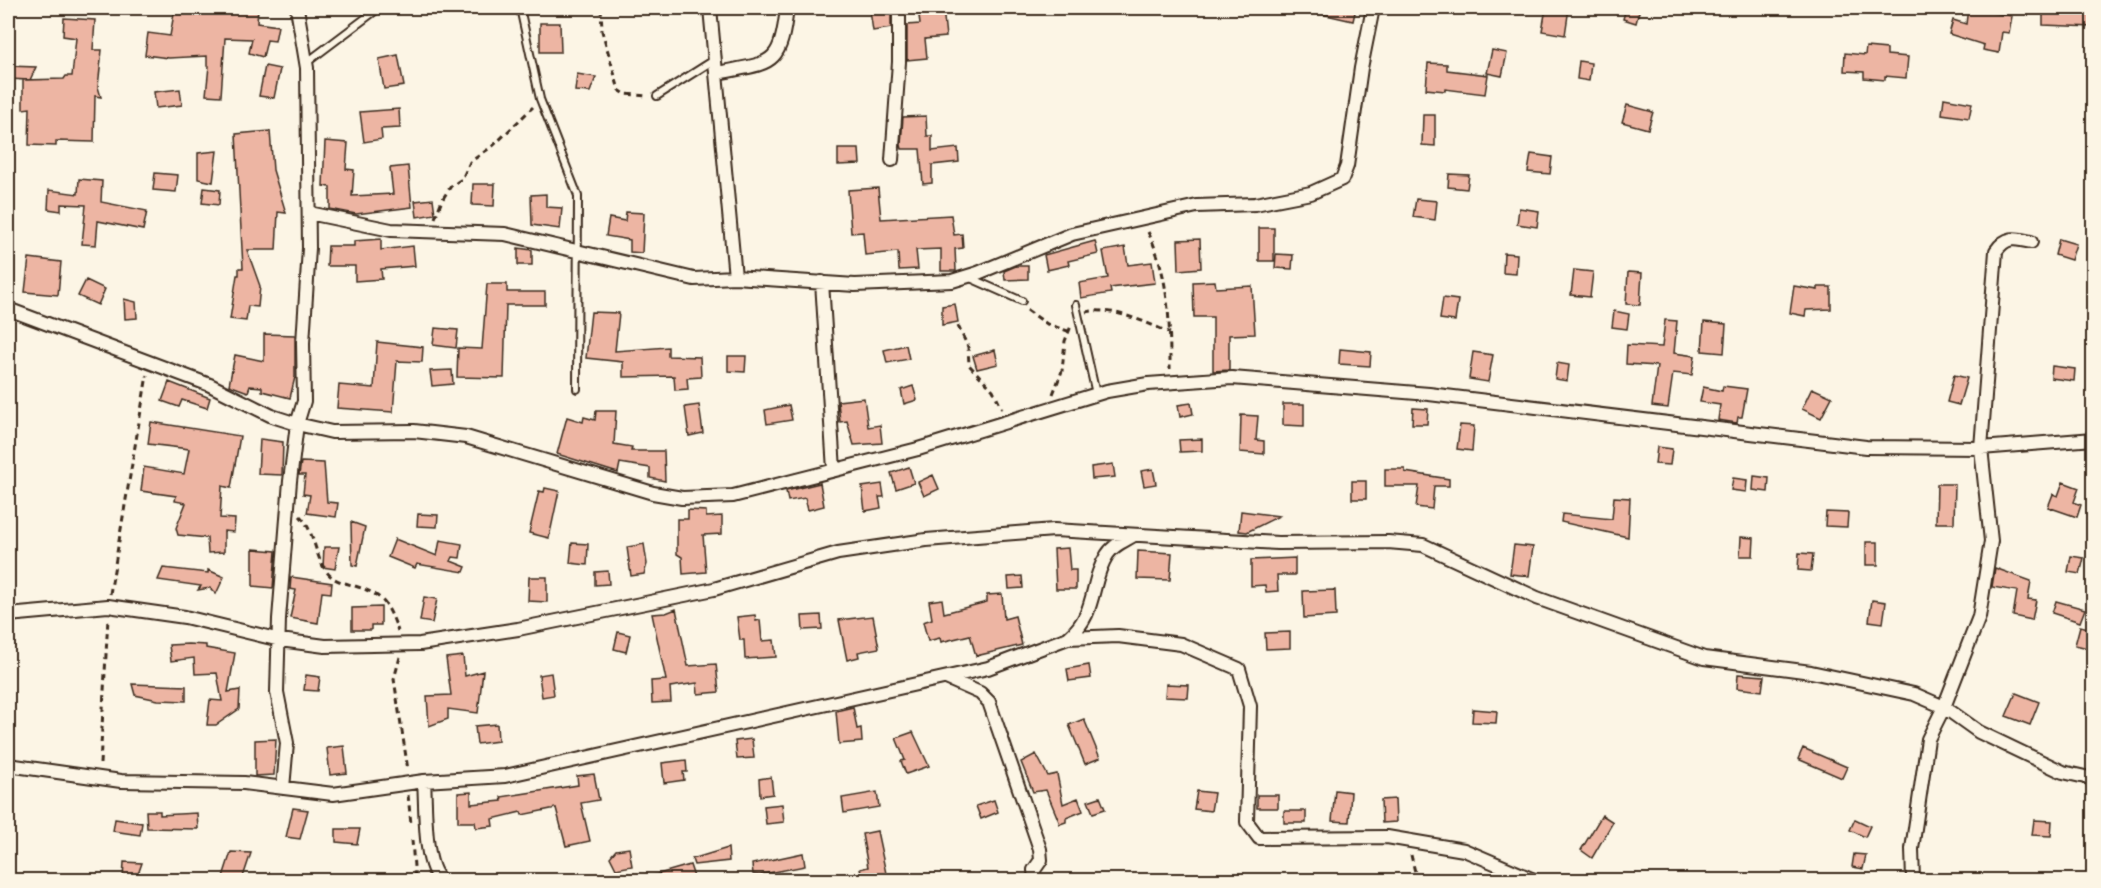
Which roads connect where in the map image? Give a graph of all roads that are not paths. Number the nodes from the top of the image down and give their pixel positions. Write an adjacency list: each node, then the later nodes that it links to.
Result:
1 (297, 8): 8 (street)
2 (379, 8): 8 (lane)
3 (520, 8): 14 (lane)
4 (710, 8): 9 (street)
5 (787, 8): 9 (street)
6 (899, 8): 11 (street)
7 (1373, 8): 16 (street)
8 (306, 63): 12 (street)
9 (716, 66): 10 (lane); 15 (street)
10 (657, 96)
11 (892, 160)
12 (309, 213): 14 (street); 23 (street)
13 (2031, 242): 25 (street)
14 (579, 251): 15 (street); 21 (lane)
15 (735, 277): 17 (street)
16 (967, 277): 17 (street); 18 (lane)
17 (822, 282): 26 (street)
18 (1022, 301)
19 (1076, 305): 22 (lane)
20 (11, 310): 23 (street)
21 (578, 389)
22 (1096, 394): 25 (street); 26 (street)
23 (297, 424): 26 (street); 30 (street)
24 (2094, 439): 25 (street)
25 (1981, 447): 32 (street)
26 (834, 470)
27 (1134, 535): 29 (street); 30 (street); 32 (street)
28 (8, 615): 30 (street)
29 (1068, 638): 31 (street); 39 (street)
30 (280, 640): 36 (street)
31 (946, 678): 35 (street); 38 (street)
32 (1944, 707): 34 (street); 40 (street)
33 (8, 765): 36 (street)
34 (2094, 779)
35 (424, 780): 36 (street); 37 (street)
36 (283, 788)
37 (441, 880)
38 (1035, 880)
39 (1534, 880)
40 (1913, 880)

